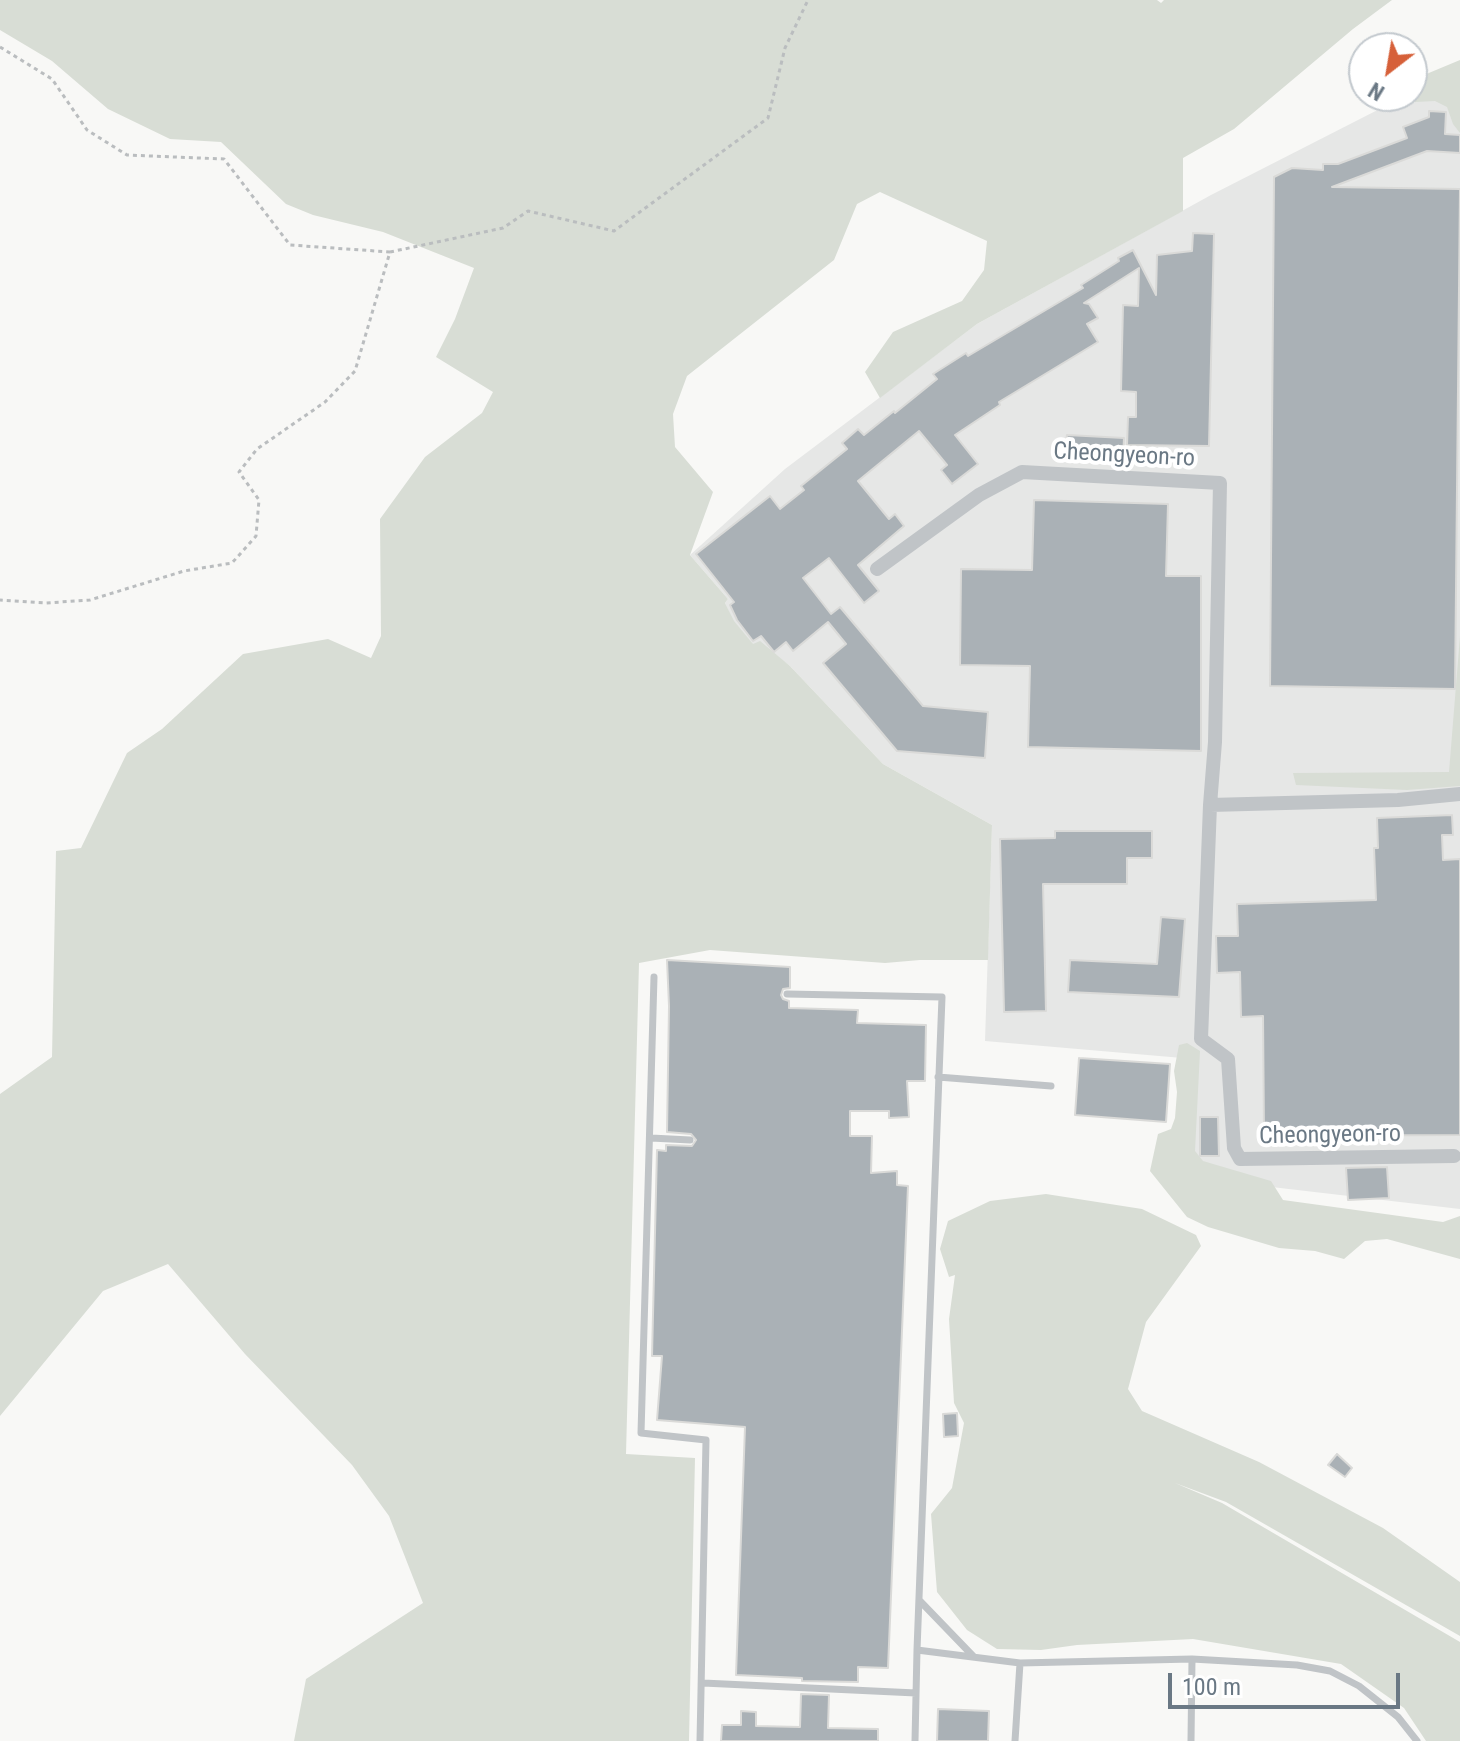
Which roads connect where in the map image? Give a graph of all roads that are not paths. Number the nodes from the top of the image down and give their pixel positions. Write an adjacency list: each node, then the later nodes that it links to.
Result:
1 (877, 569): 3 (street, Cheongyeon-ro)
2 (1460, 794): 3 (street)
3 (1210, 805): 10 (street, Cheongyeon-ro)
4 (654, 977): 8 (lane)
5 (787, 994): 6 (lane)
6 (938, 1077): 7 (lane); 11 (lane)
7 (1051, 1086)
8 (651, 1138): 9 (lane); 16 (lane)
9 (690, 1140)
10 (1454, 1156)
11 (920, 1601): 12 (lane); 13 (lane)
12 (917, 1650): 13 (lane); 17 (lane)
13 (974, 1657): 15 (lane)
14 (1192, 1659): 15 (lane); 21 (lane); 22 (lane)
15 (1020, 1663): 20 (lane)
16 (703, 1683): 17 (lane); 18 (lane)
17 (916, 1693): 19 (lane)
18 (700, 1741)
19 (915, 1741)
20 (1015, 1741)
21 (1191, 1741)
22 (1417, 1741)

